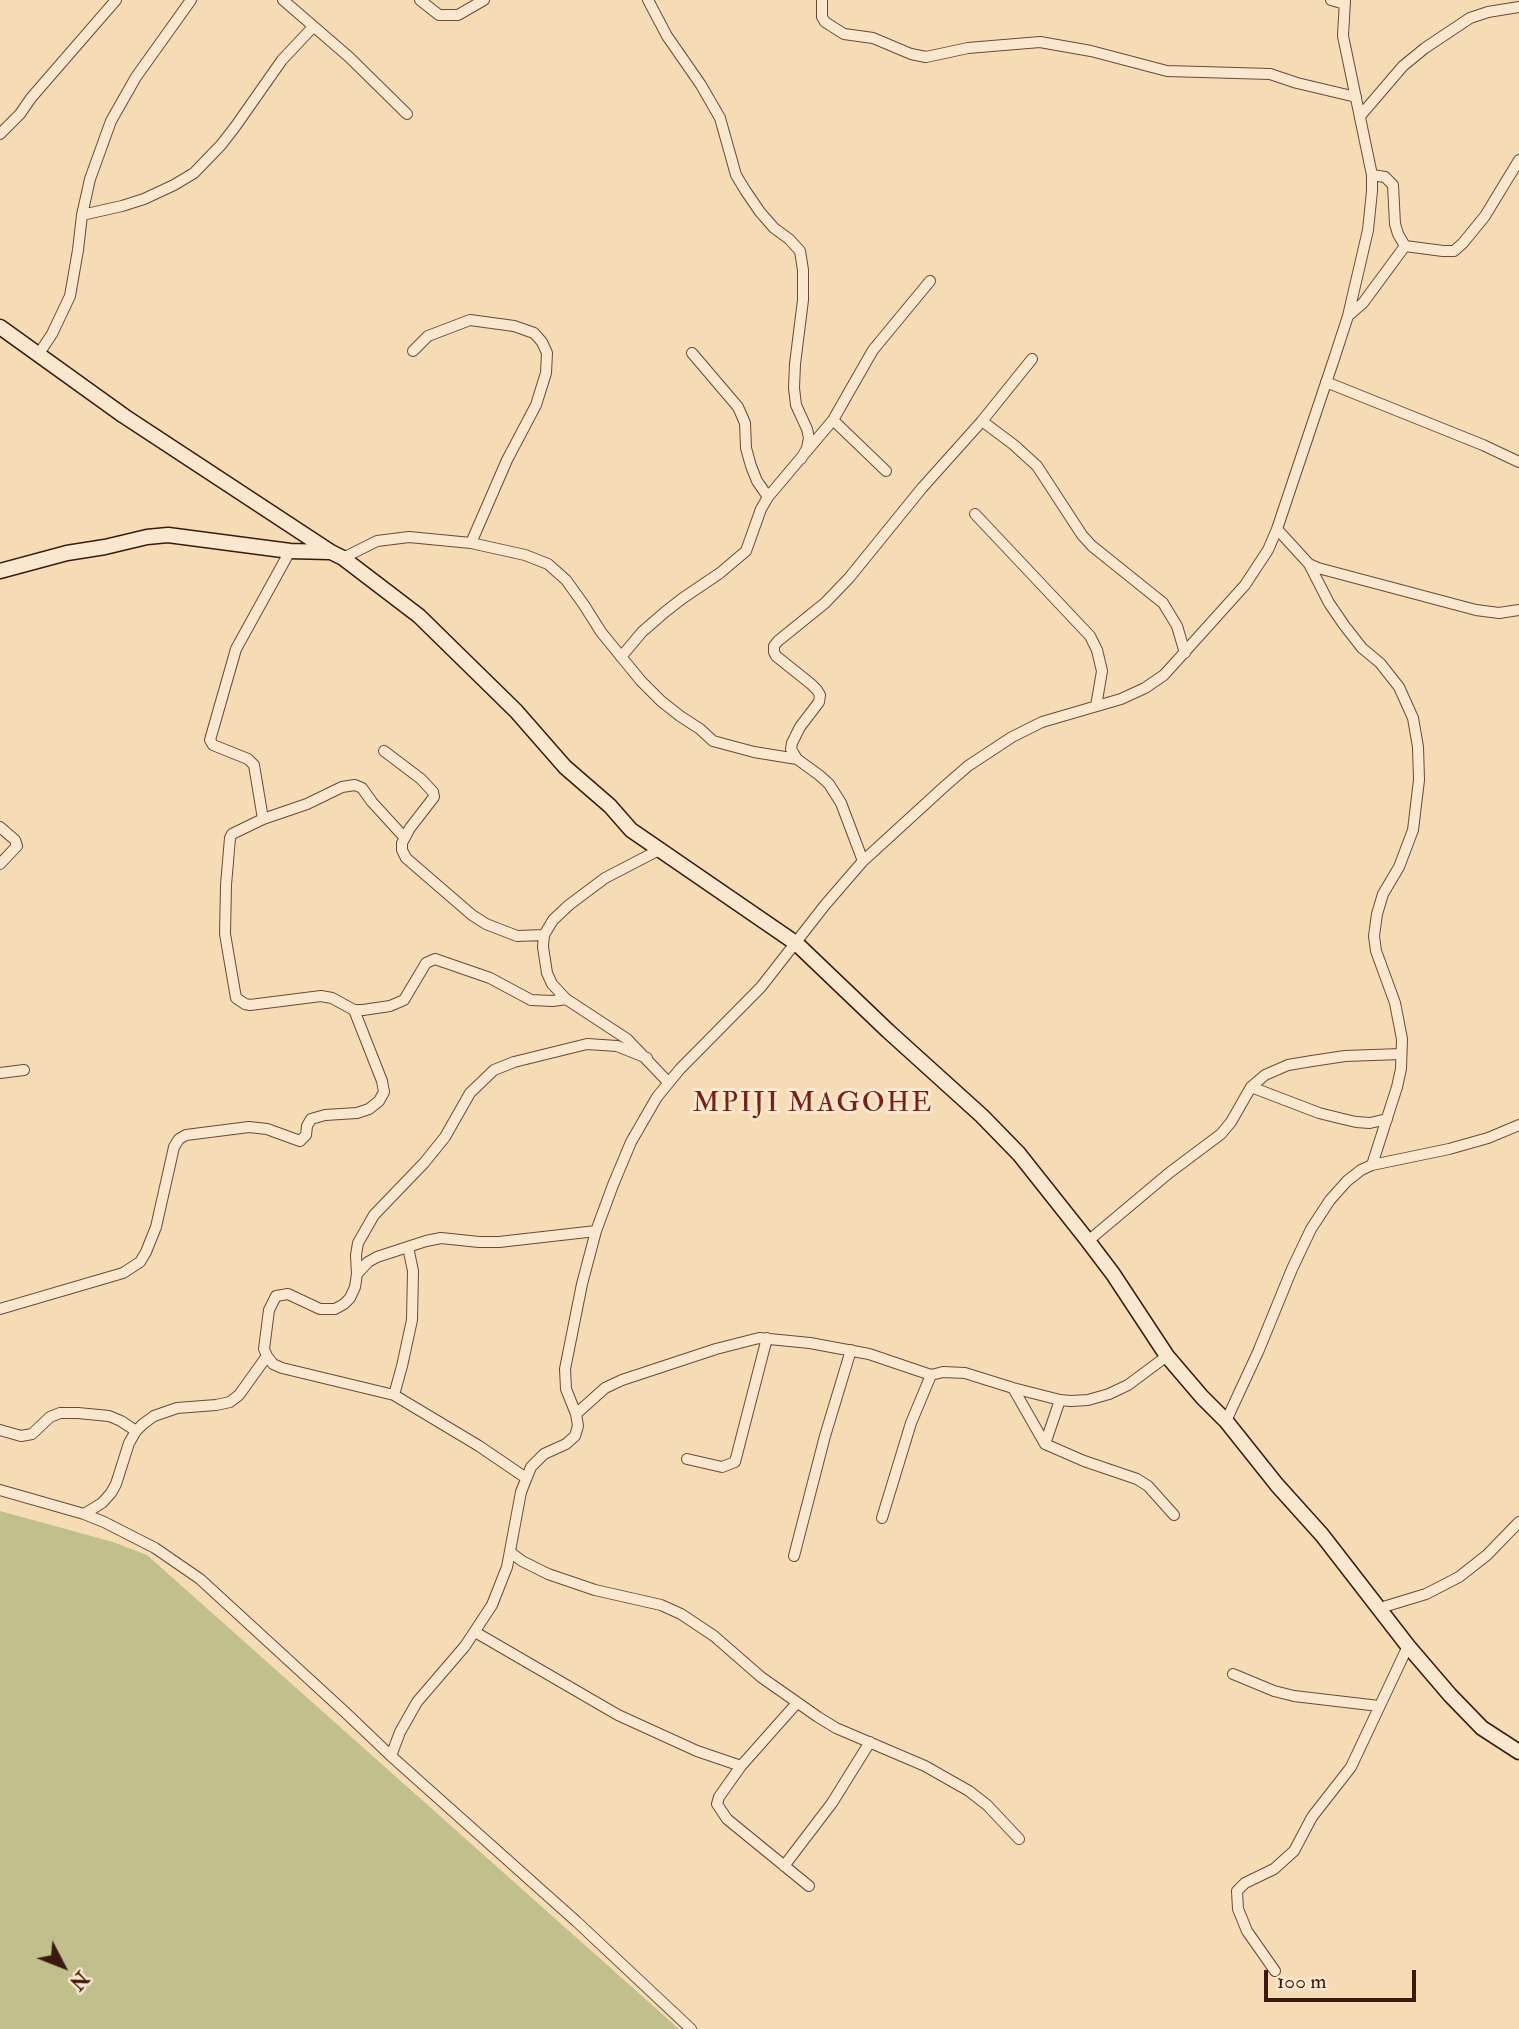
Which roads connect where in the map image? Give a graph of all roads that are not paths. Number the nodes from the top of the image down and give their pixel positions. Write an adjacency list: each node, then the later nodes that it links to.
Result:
1 (116, 0): 15 (street)
2 (191, 0): 18 (street)
3 (283, 0): 11 (street)
4 (420, 0): 5 (street)
5 (484, 0)
6 (648, 0): 32 (street)
7 (822, 0): 12 (street)
8 (1331, 0): 9 (street)
9 (1345, 2): 12 (street)
10 (1519, 7): 14 (street)
11 (313, 27): 13 (street); 18 (street)
12 (1356, 97): 14 (street)
13 (407, 114)
14 (1361, 116): 17 (street)
15 (0, 134)
16 (1519, 160): 19 (street)
17 (1371, 175): 19 (street); 21 (street)
18 (82, 215): 25 (street)
19 (1405, 246): 21 (street)
20 (930, 281): 30 (street)
21 (1348, 316): 27 (street)
22 (0, 327): 25 (street)
23 (413, 351): 28 (street)
24 (692, 353): 35 (street)
25 (38, 355): 40 (street)
26 (1032, 359): 31 (street)
27 (1326, 382): 33 (street); 37 (street)
28 (536, 405): 29 (street); 38 (street)
29 (543, 417)
30 (833, 420): 32 (street); 34 (street)
31 (982, 421): 44 (street); 48 (street)
32 (801, 459): 35 (street)
33 (1519, 462)
34 (886, 471)
35 (768, 497): 45 (street)
36 (975, 513): 46 (street)
37 (1277, 529): 41 (street); 44 (street)
38 (471, 543): 40 (street); 45 (street)
39 (290, 551): 40 (street); 42 (street); 49 (street)
40 (337, 555): 52 (street)
41 (1309, 564): 43 (street); 59 (street)
42 (0, 570)
43 (1519, 610)
44 (1185, 653): 46 (street)
45 (621, 657): 48 (street)
46 (1096, 706): 53 (street)
47 (384, 751): 51 (street)
48 (797, 759): 53 (street)
49 (263, 819): 51 (street); 58 (street)
50 (0, 827): 54 (street)
51 (404, 837): 55 (street)
52 (659, 850): 55 (street); 56 (street)
53 (863, 862): 56 (street)
54 (0, 864)
55 (544, 935): 57 (street)
56 (797, 944): 63 (street); 69 (street)
57 (566, 999): 58 (street); 60 (street)
58 (354, 1010): 72 (street)
59 (1401, 1054): 64 (street); 65 (street)
60 (647, 1058): 63 (street); 71 (street)
61 (24, 1070): 62 (street)
62 (0, 1073)
63 (668, 1082): 68 (street)
64 (1251, 1087): 65 (street); 69 (street)
65 (1387, 1119): 67 (street)
66 (1519, 1125): 67 (street)
67 (1372, 1165): 82 (street)
68 (596, 1231): 70 (street); 81 (street)
69 (1088, 1241): 76 (street)
70 (408, 1247): 71 (street); 79 (street)
71 (357, 1274): 75 (street)
72 (0, 1309)
73 (767, 1338): 74 (street); 81 (street); 86 (street)
74 (851, 1350): 77 (street); 94 (street)
75 (267, 1356): 79 (street); 84 (street)
76 (1167, 1356): 80 (street); 82 (street)
77 (931, 1375): 78 (street); 91 (street)
78 (1013, 1388): 80 (street); 85 (street)
79 (394, 1395): 87 (street)
80 (1060, 1400): 85 (street)
81 (576, 1414): 87 (street)
82 (1226, 1421): 95 (street)
83 (0, 1430): 84 (street)
84 (136, 1431): 89 (street)
85 (1045, 1444): 90 (street)
86 (687, 1459)
87 (526, 1478): 93 (street)
88 (0, 1490): 89 (street)
89 (84, 1514): 103 (street)
90 (1174, 1515)
91 (881, 1518)
92 (1519, 1522): 95 (street)
93 (510, 1552): 96 (street); 99 (street)
94 (794, 1556)
95 (1380, 1608): 97 (street)
96 (475, 1632): 103 (street); 104 (street)
97 (1408, 1646): 100 (street); 102 (street)
98 (1233, 1674): 100 (street)
99 (796, 1703): 101 (street); 104 (street)
100 (1379, 1706): 108 (street)
101 (870, 1742): 105 (street); 106 (street)
102 (1519, 1752)
103 (391, 1756): 109 (street)
104 (741, 1766): 106 (street)
105 (1019, 1839)
106 (784, 1866): 107 (street)
107 (808, 1886)
108 (1275, 1971)
109 (691, 2029)

